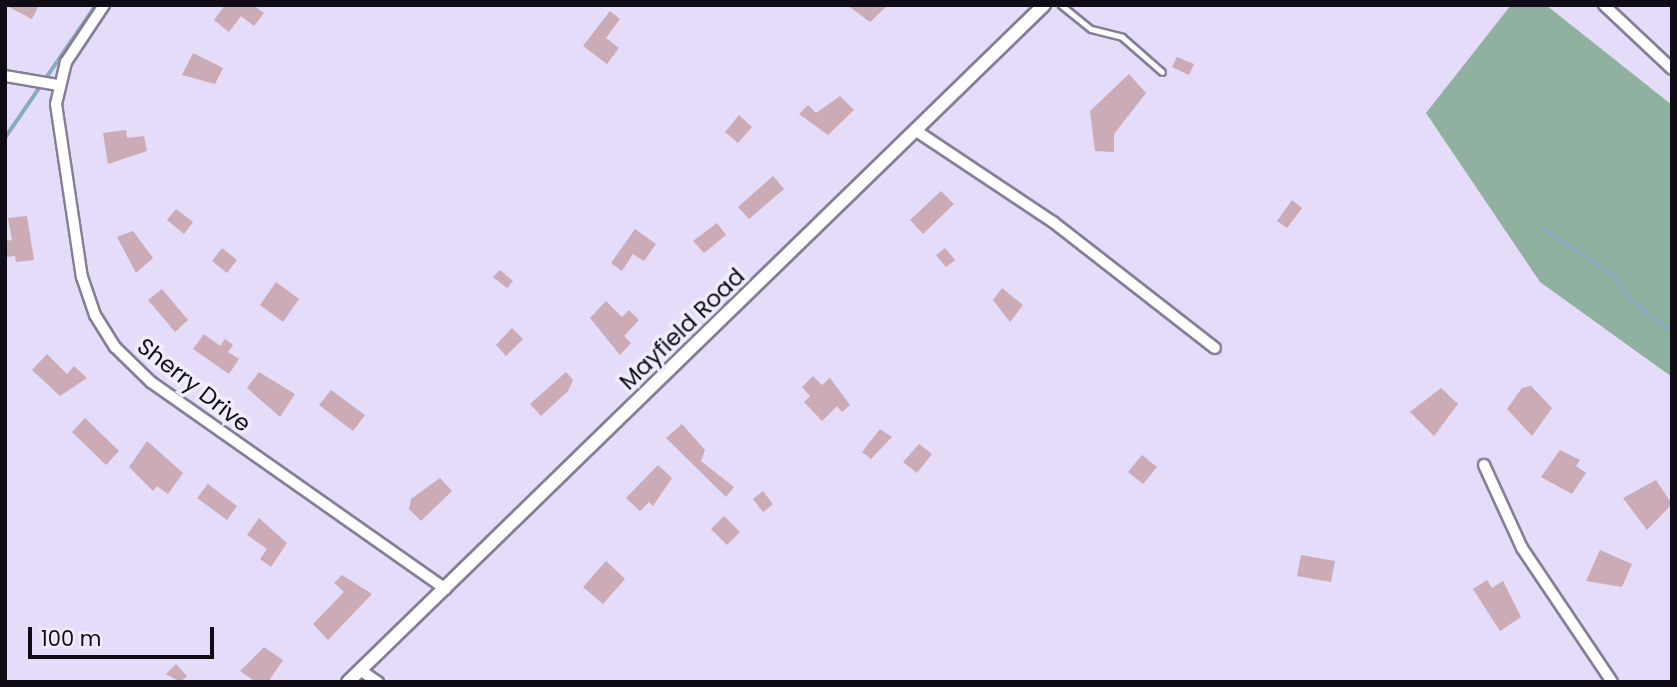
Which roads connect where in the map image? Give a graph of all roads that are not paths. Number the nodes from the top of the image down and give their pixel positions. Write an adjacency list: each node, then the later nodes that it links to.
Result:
1 (104, 5): 8 (street, Sherry Drive)
2 (1044, 5): 9 (street, Mayfield Road)
3 (1061, 5): 6 (lane)
4 (1604, 5): 5 (street)
5 (1672, 69)
6 (1162, 72)
7 (5, 76): 8 (street)
8 (58, 85): 12 (street, Sherry Drive)
9 (915, 130): 10 (street); 12 (street, Mayfield Road)
10 (1215, 348)
11 (1484, 465): 16 (street)
12 (446, 589): 13 (street, Mayfield Road)
13 (360, 670): 14 (street, Mayfield Road); 15 (street)
14 (348, 682)
15 (378, 682)
16 (1612, 682)

